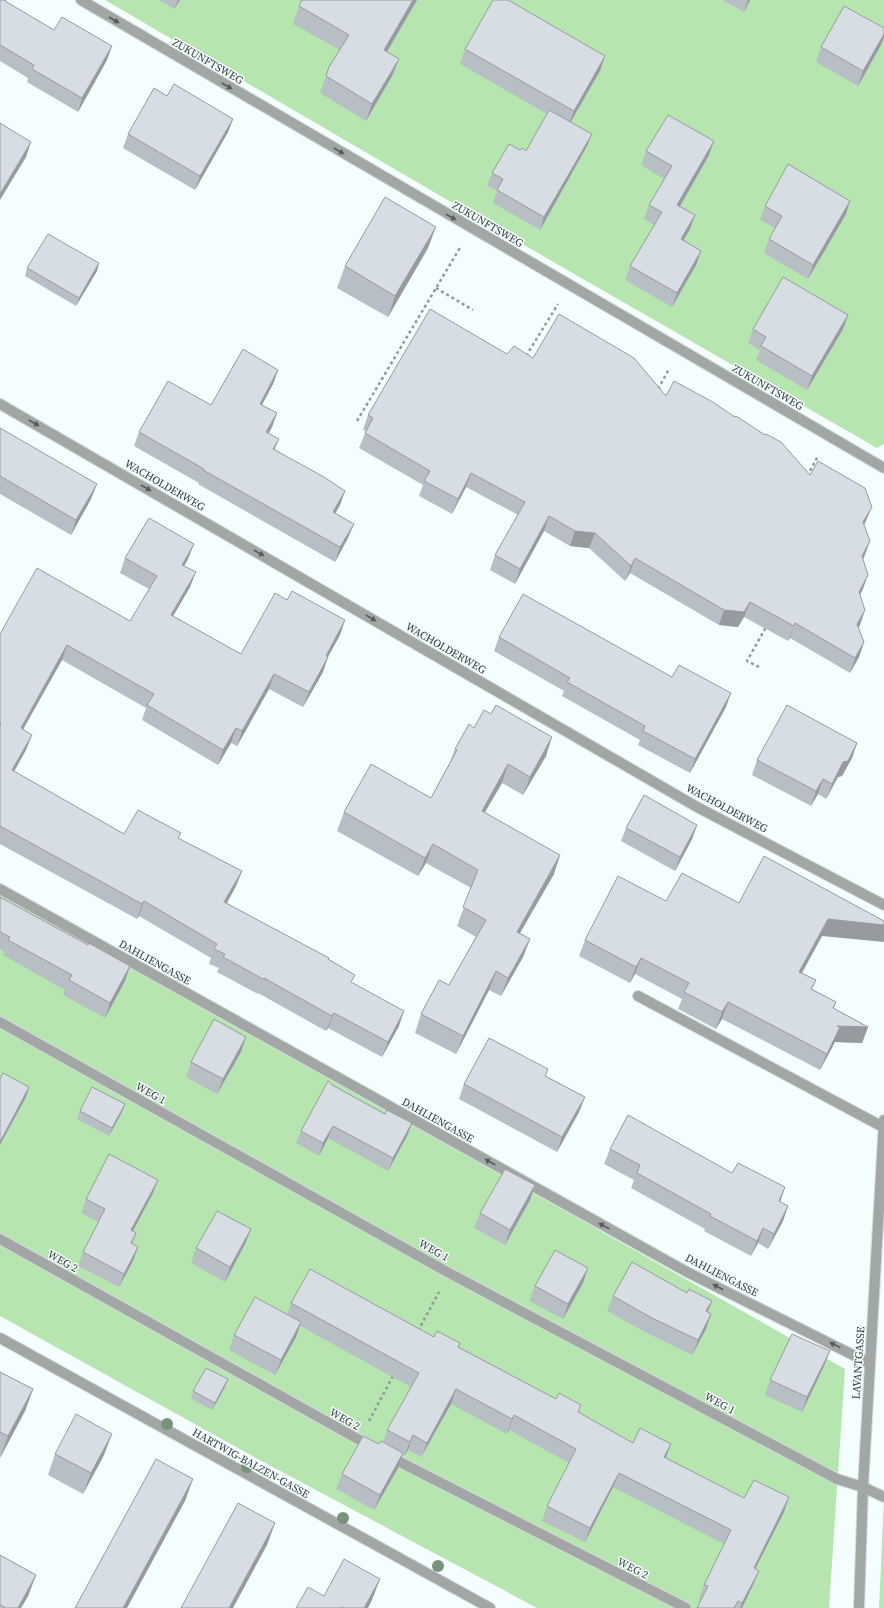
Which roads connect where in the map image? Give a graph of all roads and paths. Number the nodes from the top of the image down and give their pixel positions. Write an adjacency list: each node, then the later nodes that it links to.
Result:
1 (81, 0): 2 (street, ZUKUNFTSWEG, one-way to 2)
2 (471, 228): 3 (street, ZUKUNFTSWEG); 4 (path)
3 (568, 285): 6 (street, ZUKUNFTSWEG); 7 (path)
4 (436, 288): 5 (path); 10 (path)
5 (473, 310)
6 (680, 350): 8 (path); 11 (street, ZUKUNFTSWEG)
7 (524, 360)
8 (657, 390)
9 (0, 404): 17 (street, WACHOLDERWEG, one-way to 17)
10 (357, 421)
11 (829, 436): 12 (street, ZUKUNFTSWEG); 13 (path)
12 (884, 468)
13 (803, 482)
14 (768, 622): 15 (path)
15 (759, 667)
16 (0, 889): 25 (street, DAHLIENGASSE, one-way to 16)
17 (884, 905)
18 (638, 996): 20 (street)
19 (0, 1022): 22 (street, WEG 1)
20 (884, 1124): 25 (street, LAVANTGASSE)
21 (0, 1239): 27 (street, WEG 2)
22 (449, 1273): 23 (path); 28 (street, WEG 1)
23 (415, 1336)
24 (0, 1338): 30 (street, HARTWIG-BALZEN-GASSE)
25 (870, 1363): 28 (street, LAVANTGASSE)
26 (396, 1370): 27 (path)
27 (358, 1440): 31 (street, WEG 2)
28 (863, 1487): 29 (street, WEG 1); 32 (street, LAVANTGASSE)
29 (884, 1498)
30 (490, 1608)
31 (686, 1608)
32 (859, 1608)

